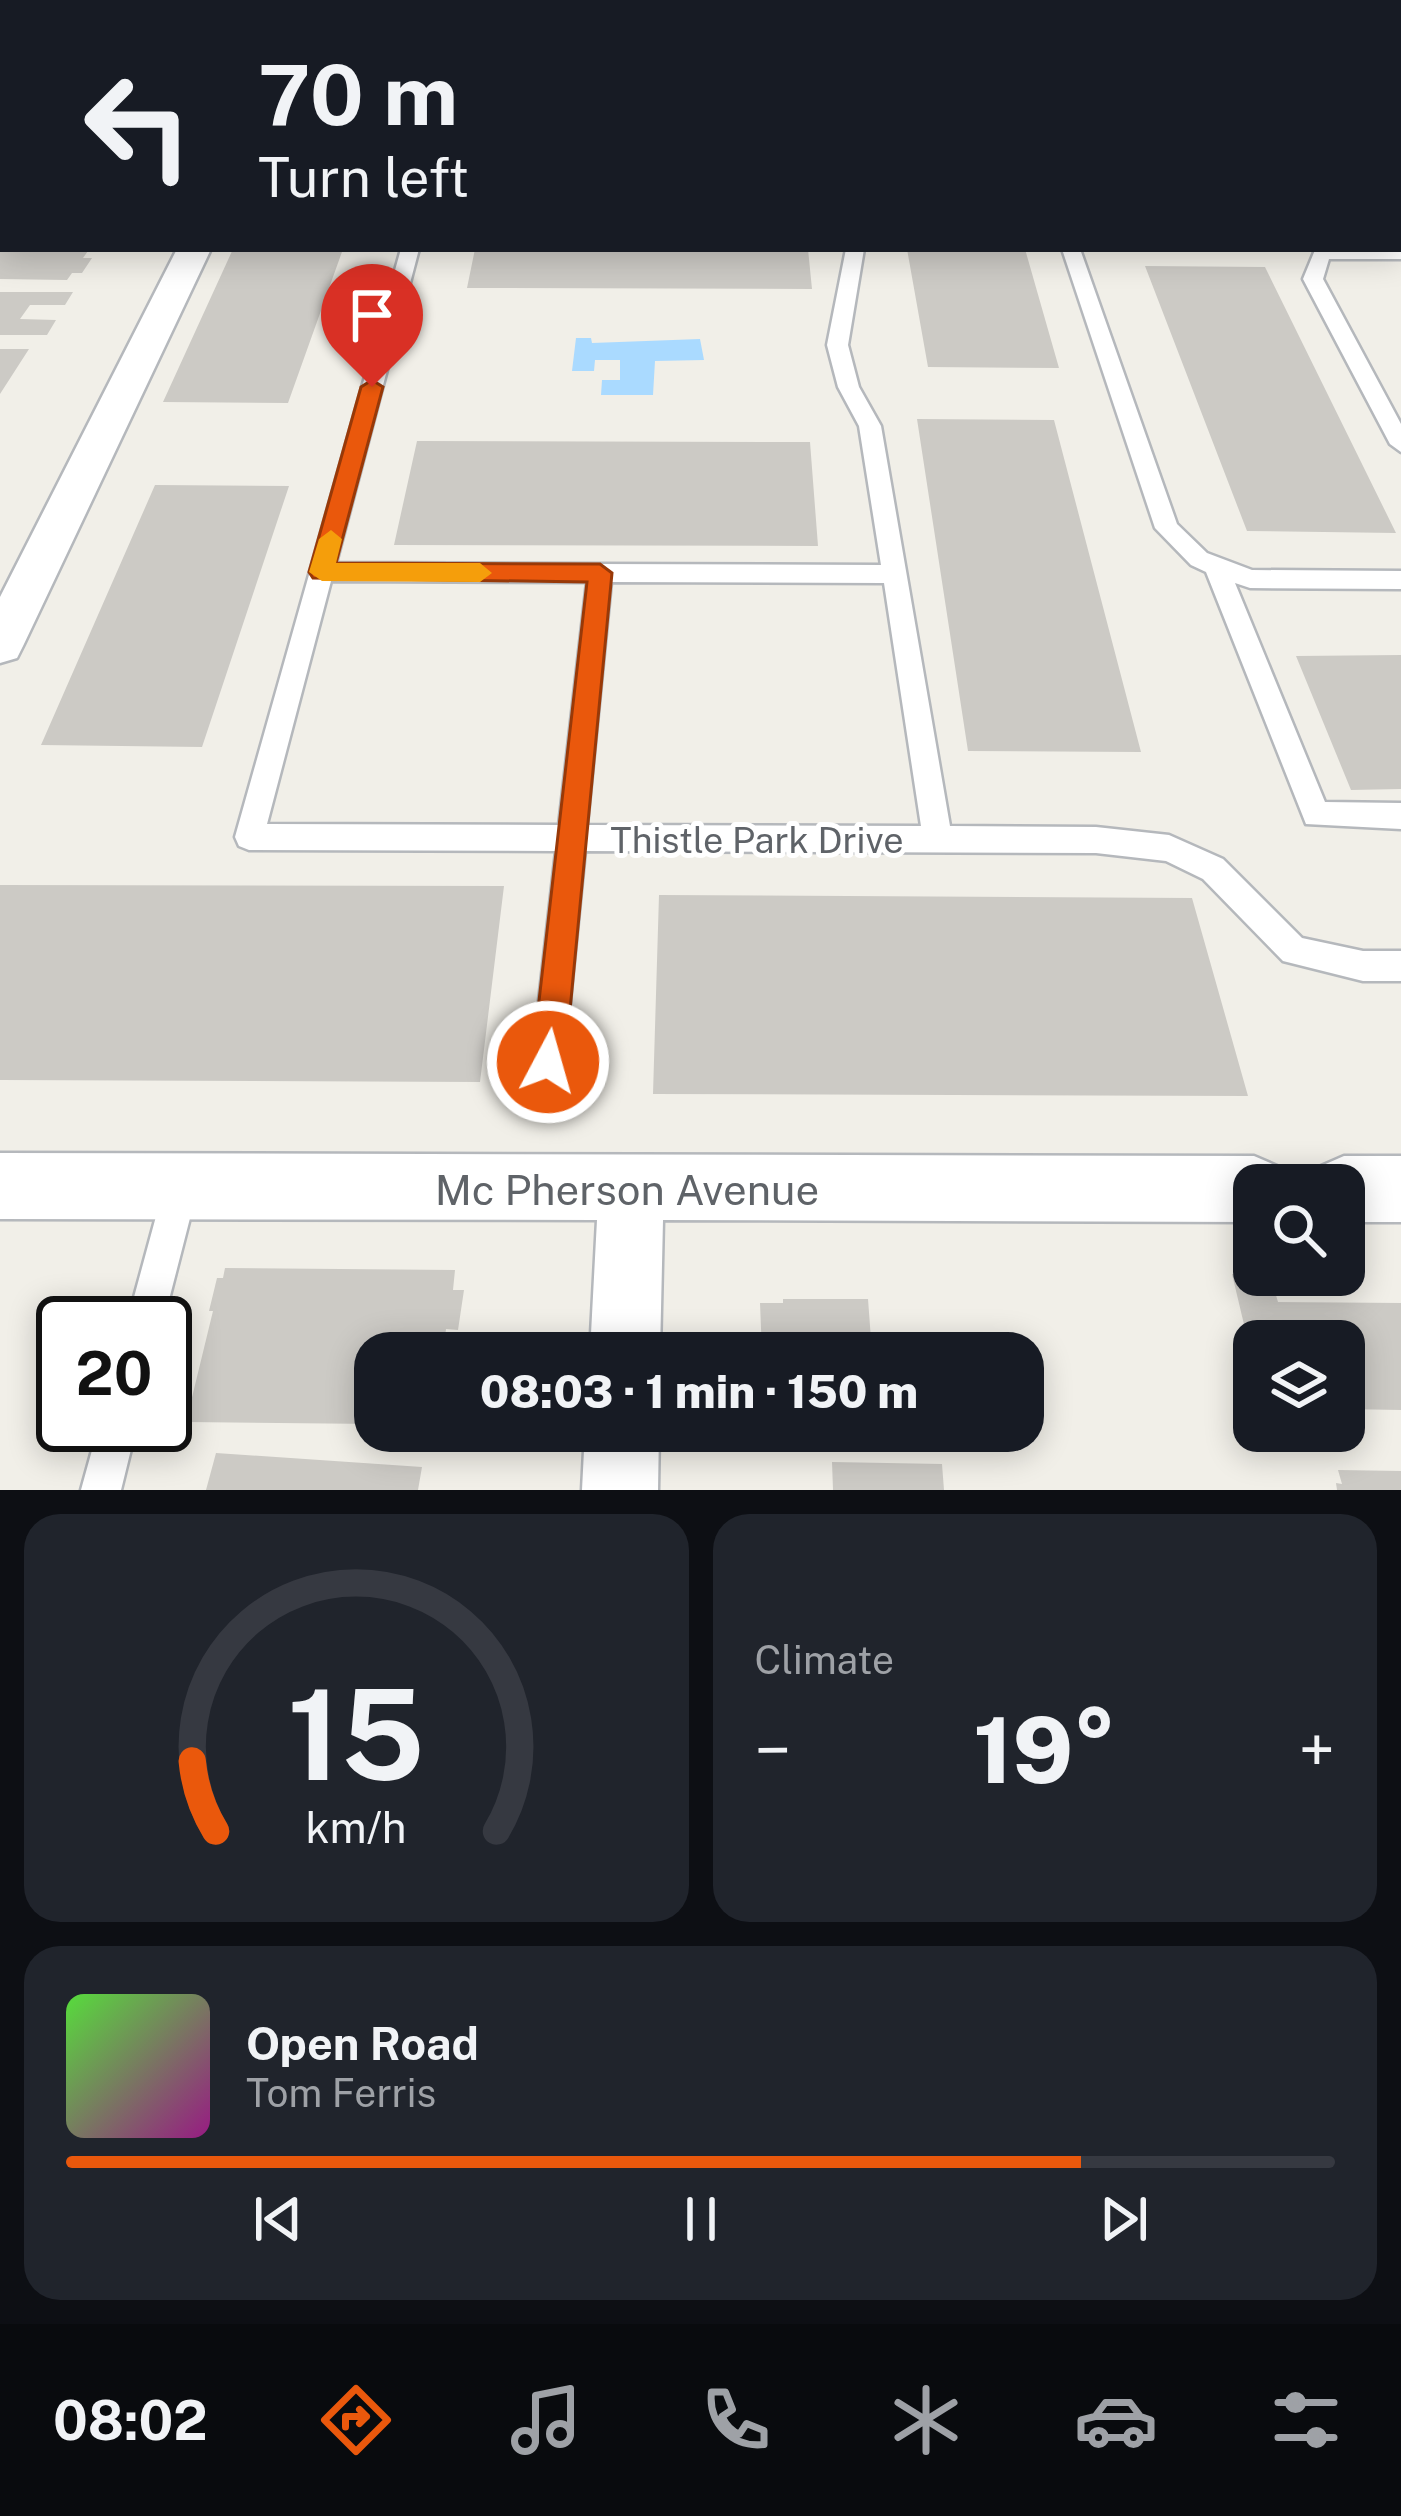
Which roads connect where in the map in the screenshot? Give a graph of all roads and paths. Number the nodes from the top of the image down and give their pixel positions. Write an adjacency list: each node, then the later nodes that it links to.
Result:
1 (193, 252): 12 (street)
2 (409, 252): 8 (lane, Thistle Park Drive)
3 (854, 252): 10 (lane)
4 (1072, 252): 7 (lane)
5 (1401, 253): 6 (lane)
6 (1401, 444)
7 (1216, 566): 11 (lane); 13 (lane)
8 (322, 572): 9 (lane); 14 (lane, Thistle Park Drive)
9 (600, 573): 10 (lane); 14 (lane)
10 (894, 574): 15 (lane)
11 (1401, 580)
12 (0, 644)
13 (1401, 817)
14 (573, 839): 15 (lane, Thistle Park Drive); 17 (lane)
15 (938, 841): 16 (lane, Thistle Park Drive)
16 (1401, 966)
17 (548, 1062)
18 (0, 1186): 19 (street, Mc Pherson Avenue)
19 (181, 1187): 23 (street, Mc Pherson Avenue); 24 (lane)
20 (1233, 1189): 23 (street, Mc Pherson Avenue)
21 (1365, 1189): 22 (street)
22 (1401, 1189)
23 (632, 1190): 25 (street)
24 (152, 1296)
25 (627, 1332)
26 (111, 1452): 28 (lane)
27 (621, 1452): 29 (street)
28 (100, 1490)
29 (620, 1490)

